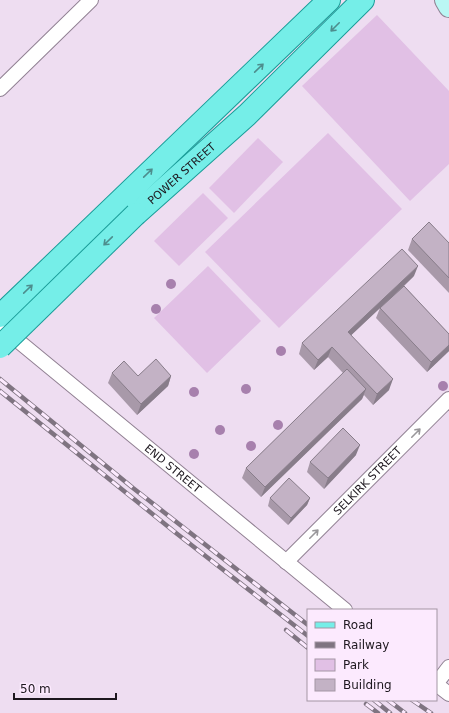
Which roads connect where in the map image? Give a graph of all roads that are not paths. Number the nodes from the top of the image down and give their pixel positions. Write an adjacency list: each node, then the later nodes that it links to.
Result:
1 (91, 0): 6 (street)
2 (329, 0): 7 (main road, POWER STREET, one-way to 2)
3 (363, 0): 9 (main road, POWER STREET, one-way to 9, bridge)
4 (444, 0): 5 (main road)
5 (449, 7)
6 (0, 89)
7 (0, 316)
8 (0, 326): 11 (street, END STREET)
9 (0, 347)
10 (449, 399): 11 (street, SELKIRK STREET, one-way to 10)
11 (286, 562): 12 (street, END STREET)
12 (344, 609)
13 (449, 667): 14 (street)
14 (437, 683)
15 (437, 685): 16 (street)
16 (449, 694)

